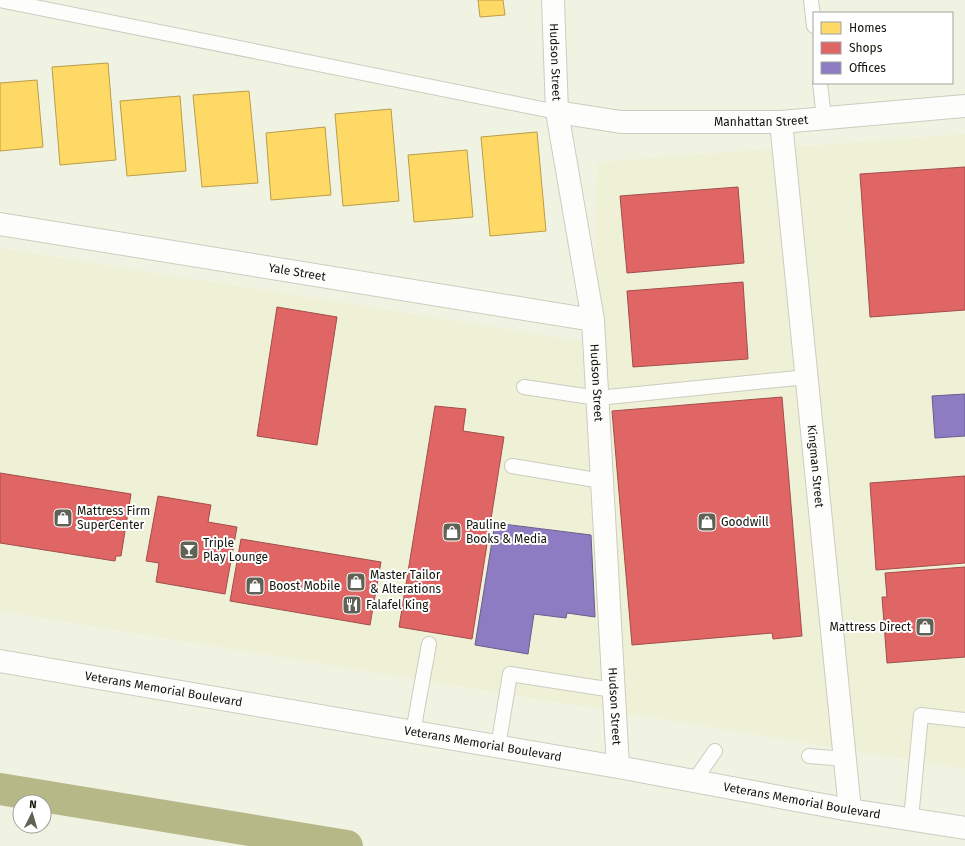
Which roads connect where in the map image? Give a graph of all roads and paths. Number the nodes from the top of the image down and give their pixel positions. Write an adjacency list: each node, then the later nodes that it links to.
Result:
1 (0, 0): 7 (lane)
2 (553, 0): 7 (street, Hudson Street)
3 (811, 0): 4 (lane)
4 (813, 17)
5 (820, 84): 8 (lane)
6 (965, 106): 8 (street, Manhattan Street)
7 (557, 112): 9 (street, Manhattan Street); 11 (street, Hudson Street)
8 (824, 118): 9 (street, Manhattan Street)
9 (781, 122): 12 (street, Kingman Street)
10 (0, 224): 11 (street, Yale Street)
11 (594, 320): 14 (street, Hudson Street)
12 (807, 377): 14 (lane); 25 (street, Kingman Street)
13 (524, 387): 14 (lane)
14 (598, 398): 16 (street, Hudson Street)
15 (512, 466): 16 (lane)
16 (602, 481): 19 (street, Hudson Street)
17 (429, 644): 21 (lane)
18 (0, 661): 21 (street, Veterans Memorial Boulevard)
19 (613, 690): 22 (lane); 26 (street, Hudson Street)
20 (965, 720): 29 (lane)
21 (413, 732): 22 (street, Veterans Memorial Boulevard)
22 (498, 747): 26 (street, Veterans Memorial Boulevard)
23 (714, 751): 27 (lane)
24 (809, 756): 25 (lane)
25 (845, 759): 28 (street, Kingman Street)
26 (618, 768): 27 (street, Veterans Memorial Boulevard)
27 (694, 781): 28 (street, Veterans Memorial Boulevard)
28 (850, 810): 29 (street, Veterans Memorial Boulevard)
29 (912, 819): 30 (street, Veterans Memorial Boulevard)
30 (965, 828)

